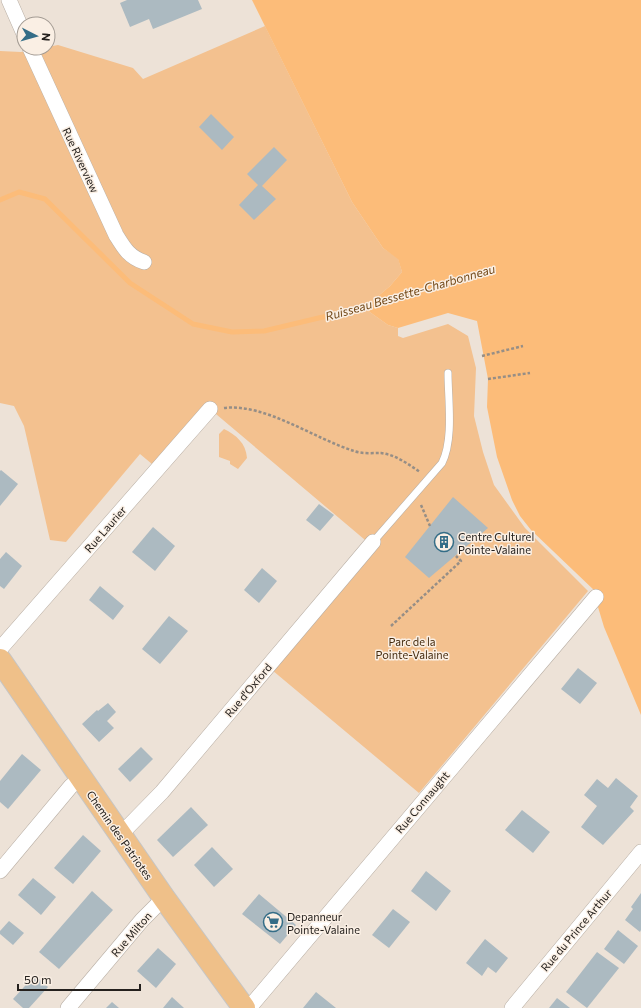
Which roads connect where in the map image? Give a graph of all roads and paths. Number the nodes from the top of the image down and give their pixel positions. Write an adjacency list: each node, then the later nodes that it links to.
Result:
1 (7, 4): 2 (street)
2 (16, 20)
3 (34, 56): 4 (street, Rue Riverview)
4 (144, 262)
5 (523, 346): 6 (path)
6 (482, 356)
7 (448, 373): 11 (lane)
8 (530, 373): 9 (path)
9 (488, 379)
10 (210, 409): 11 (path); 18 (street, Rue Laurier)
11 (429, 478): 12 (lane)
12 (416, 494): 13 (path); 14 (lane)
13 (430, 526)
14 (374, 542): 21 (street, Rue d'Oxford)
15 (456, 556): 17 (path)
16 (596, 597): 27 (street, Rue Connaught)
17 (391, 626)
18 (0, 649)
19 (0, 660): 20 (main road, Chemin des Patriotes)
20 (81, 778): 21 (main road, Chemin des Patriotes); 23 (street)
21 (120, 835): 24 (main road, Chemin des Patriotes)
22 (641, 852): 28 (street, Rue du Prince Arthur)
23 (0, 870)
24 (164, 898): 25 (street, Rue Milton); 26 (main road, Chemin des Patriotes)
25 (68, 1008)
26 (244, 1008)
27 (249, 1008)
28 (512, 1008)

